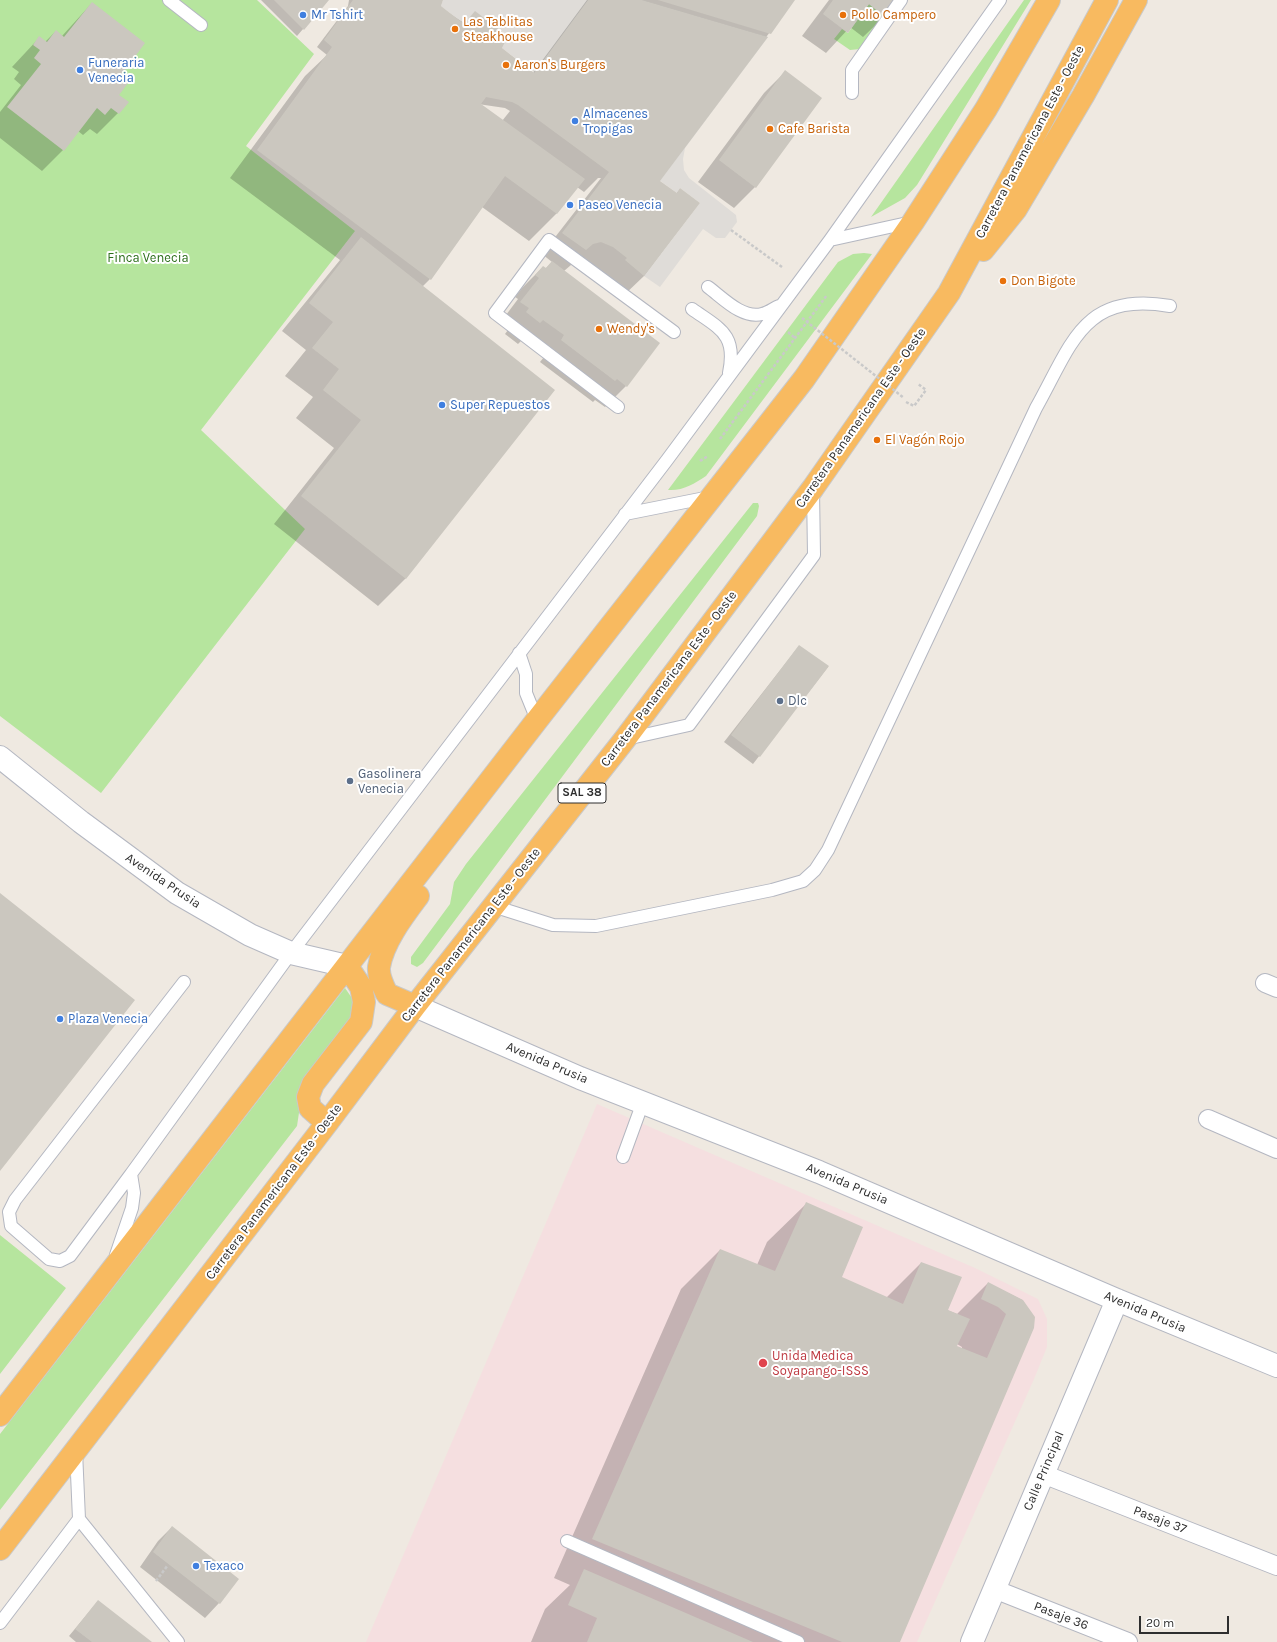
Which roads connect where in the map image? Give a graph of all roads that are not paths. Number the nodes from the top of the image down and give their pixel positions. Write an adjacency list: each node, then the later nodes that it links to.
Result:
1 (169, 0): 7 (lane)
2 (901, 0): 8 (lane)
3 (1000, 0): 10 (lane)
4 (1049, 0): 9 (highway)
5 (1107, 0): 12 (highway, Carretera Panamericana Este - Oeste / SAL 38)
6 (1136, 0): 12 (highway)
7 (201, 25)
8 (852, 93)
9 (913, 222): 10 (lane); 20 (highway)
10 (830, 240): 13 (lane)
11 (708, 287): 13 (lane)
12 (949, 293): 19 (highway, Carretera Panamericana Este - Oeste / SAL 38)
13 (782, 304): 17 (lane)
14 (1170, 306): 26 (lane)
15 (692, 309): 17 (lane)
16 (674, 332): 18 (lane)
17 (729, 376): 21 (lane)
18 (618, 407)
19 (813, 488): 24 (highway, Carretera Panamericana Este - Oeste / SAL 38); 24 (lane)
20 (712, 497): 21 (lane); 23 (highway)
21 (625, 514): 22 (lane)
22 (519, 653): 23 (lane); 27 (lane)
23 (536, 720): 28 (highway); 30 (highway)
24 (625, 739): 26 (highway, Carretera Panamericana Este - Oeste / SAL 38)
25 (0, 757): 27 (street, Avenida Prusia)
26 (493, 906): 30 (highway, Carretera Panamericana Este - Oeste / SAL 38)
27 (291, 953): 28 (street, Avenida Prusia); 36 (lane)
28 (347, 966): 33 (highway); 37 (highway)
29 (184, 982): 36 (lane)
30 (415, 1006): 31 (street, Avenida Prusia); 33 (highway, Carretera Panamericana Este - Oeste / SAL 38)
31 (643, 1102): 35 (lane); 38 (street, Avenida Prusia)
32 (1208, 1119): 34 (street)
33 (327, 1123): 41 (highway, Carretera Panamericana Este - Oeste / SAL 38)
34 (1277, 1149)
35 (623, 1157)
36 (131, 1174): 37 (lane)
37 (110, 1271): 40 (highway)
38 (1117, 1300): 39 (street, Avenida Prusia); 42 (street, Calle Principal)
39 (1277, 1366)
40 (0, 1415)
41 (76, 1451): 43 (lane); 45 (highway, Carretera Panamericana Este - Oeste / SAL 38)
42 (1043, 1474): 46 (street, Pasaje 37); 47 (street, Calle Principal)
43 (79, 1519): 48 (lane); 49 (lane)
44 (567, 1541): 50 (lane)
45 (0, 1549)
46 (1277, 1566)
47 (994, 1589): 51 (street, Calle Principal); 52 (street, Pasaje 36)
48 (0, 1623)
49 (178, 1642)
50 (798, 1642)
51 (972, 1642)
52 (1128, 1642)

